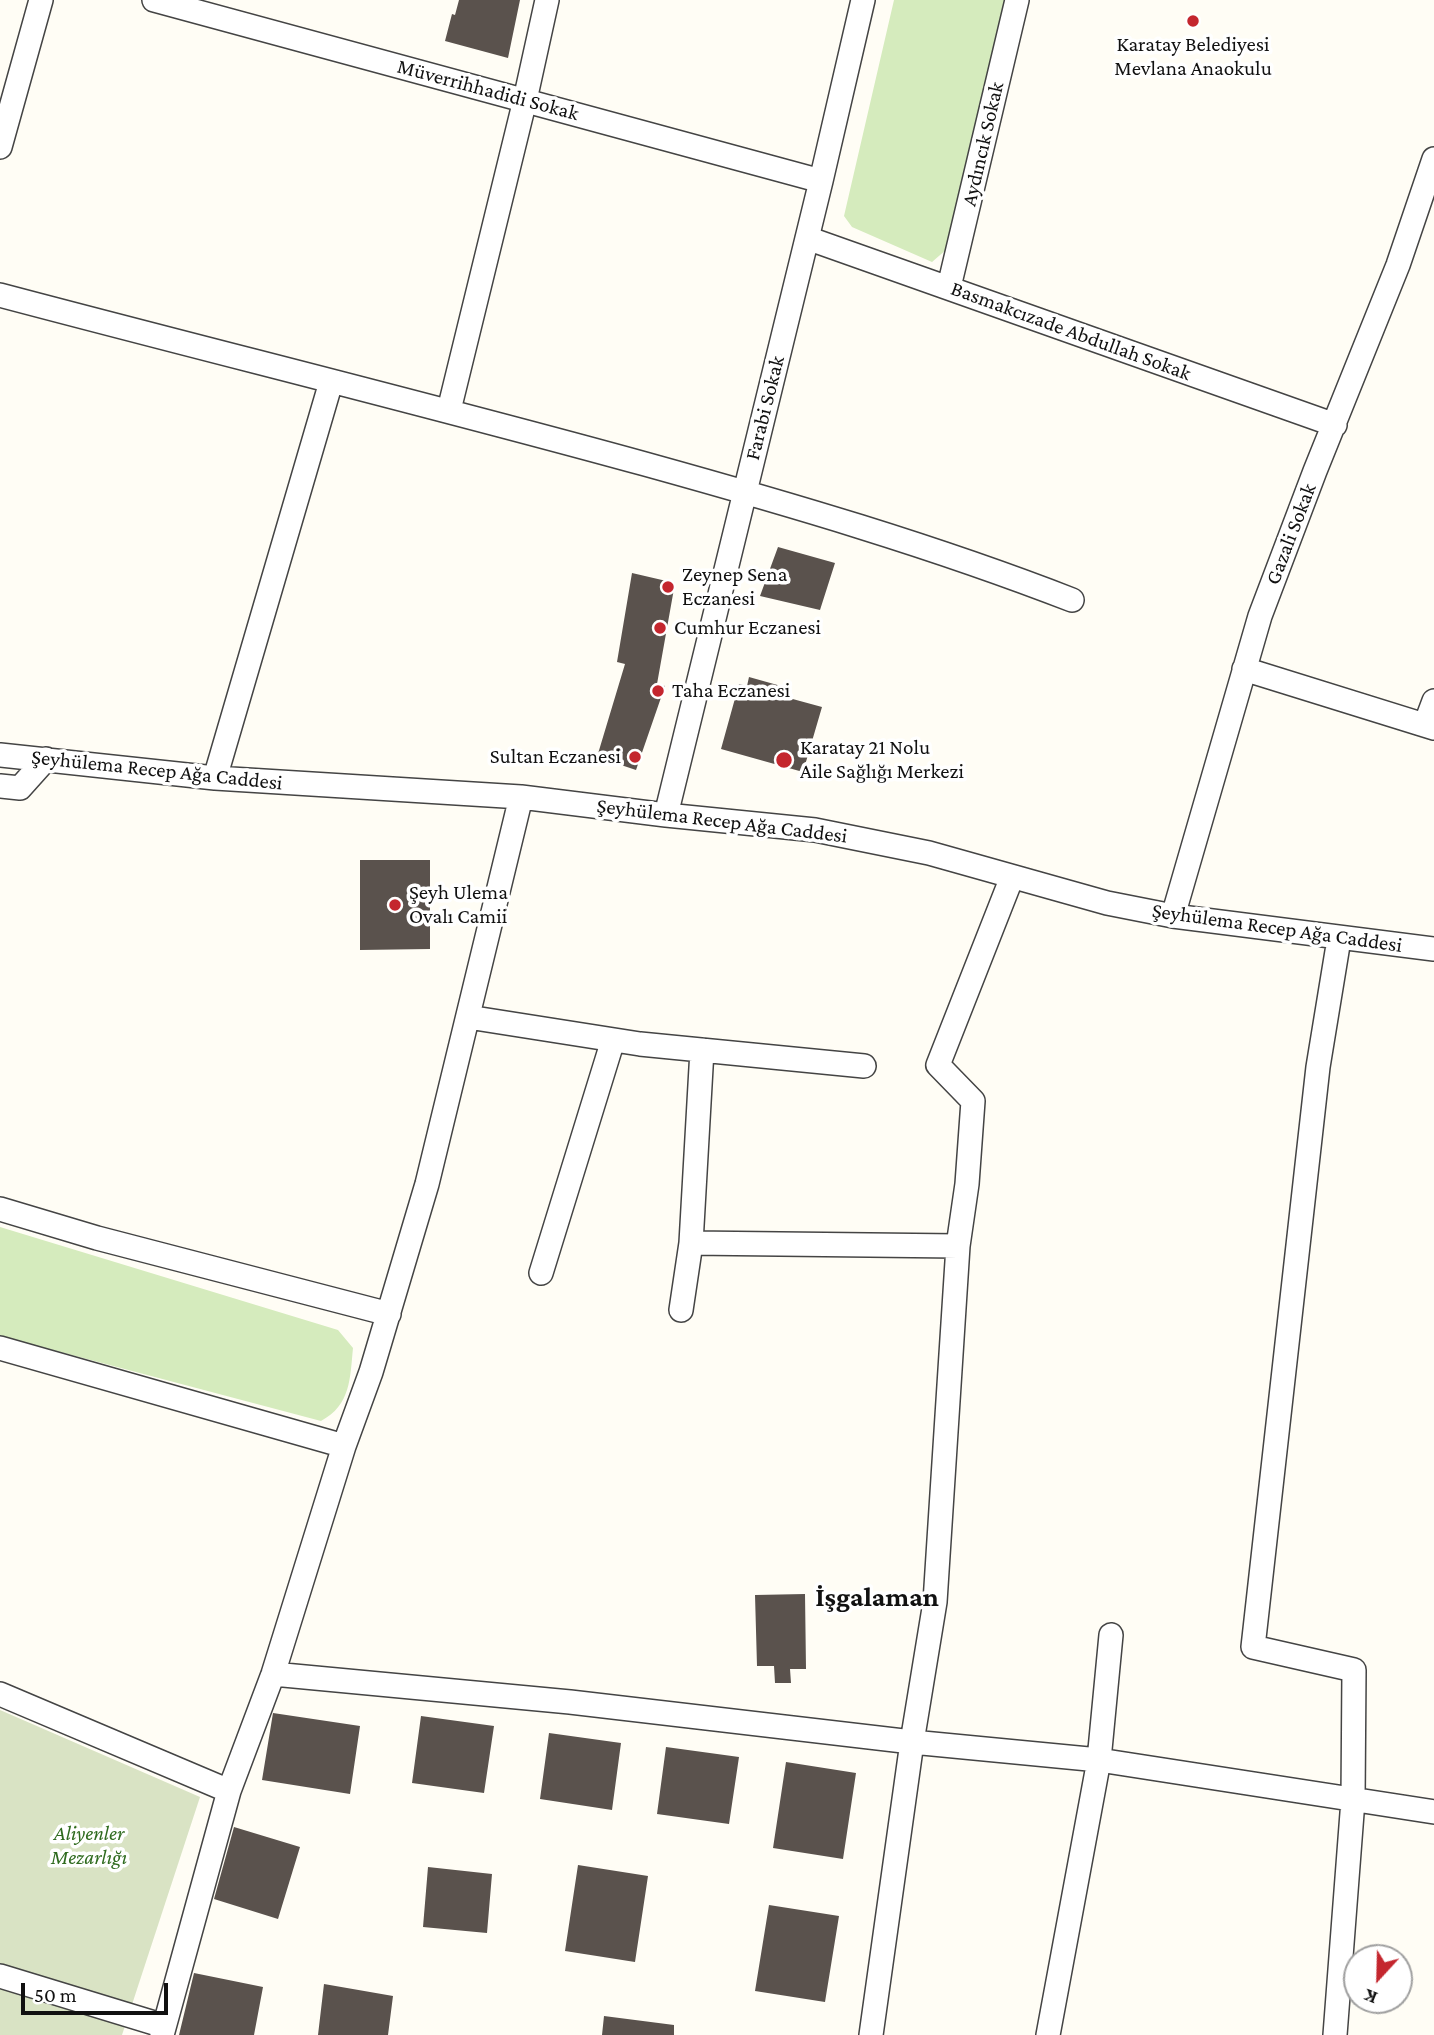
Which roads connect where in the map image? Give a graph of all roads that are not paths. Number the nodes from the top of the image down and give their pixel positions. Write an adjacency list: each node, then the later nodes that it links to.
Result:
1 (41, 0): 7 (street)
2 (153, 0): 6 (street, Müverrihhadidi Sokak)
3 (547, 0): 6 (street)
4 (863, 0): 9 (street, Farabi Sokak)
5 (1017, 0): 12 (street, Aydıncık Sokak)
6 (525, 100): 9 (street, Müverrihhadidi Sokak); 15 (street)
7 (0, 147)
8 (1434, 159): 10 (street, Gazali Sokak)
9 (821, 181): 11 (street, Farabi Sokak)
10 (1430, 185): 16 (street, Gazali Sokak)
11 (807, 238): 12 (street, Basmakcızade Abdullah Sokak); 17 (street, Farabi Sokak)
12 (949, 287): 16 (street, Basmakcızade Abdullah Sokak)
13 (0, 295): 14 (street)
14 (331, 382): 15 (street); 24 (street)
15 (449, 410): 17 (street)
16 (1335, 425): 19 (street, Gazali Sokak)
17 (745, 492): 18 (street); 27 (street, Farabi Sokak)
18 (1072, 600)
19 (1244, 669): 21 (street); 29 (street, Gazali Sokak)
20 (1434, 701): 21 (street)
21 (1429, 726)
22 (0, 755): 23 (street, Şeyhülema Recep Ağa Caddesi)
23 (46, 759): 24 (street, Şeyhülema Recep Ağa Caddesi); 25 (street)
24 (215, 778): 26 (street, Şeyhülema Recep Ağa Caddesi)
25 (0, 786)
26 (521, 797): 27 (street, Şeyhülema Recep Ağa Caddesi); 32 (street)
27 (666, 815): 28 (street, Şeyhülema Recep Ağa Caddesi)
28 (1012, 877): 29 (street, Şeyhülema Recep Ağa Caddesi); 38 (street)
29 (1173, 916): 30 (street, Şeyhülema Recep Ağa Caddesi)
30 (1339, 939): 31 (street, Şeyhülema Recep Ağa Caddesi); 50 (street)
31 (1434, 949)
32 (468, 1017): 33 (street); 41 (street)
33 (613, 1040): 34 (street); 39 (street)
34 (702, 1050): 35 (street); 37 (street)
35 (864, 1066)
36 (0, 1209): 41 (street)
37 (691, 1243): 38 (street); 40 (street)
38 (958, 1246): 47 (street)
39 (541, 1273)
40 (681, 1310)
41 (388, 1314): 43 (street)
42 (0, 1348): 43 (street)
43 (344, 1446): 45 (street)
44 (1111, 1635): 48 (street)
45 (273, 1674): 47 (street); 49 (street)
46 (0, 1694): 49 (street)
47 (912, 1742): 48 (street); 54 (street)
48 (1099, 1760): 50 (street); 55 (street)
49 (229, 1791): 53 (street)
50 (1353, 1800): 51 (street); 56 (street)
51 (1434, 1812)
52 (0, 1976): 53 (street)
53 (163, 2031)
54 (871, 2035)
55 (1048, 2035)
56 (1335, 2035)

